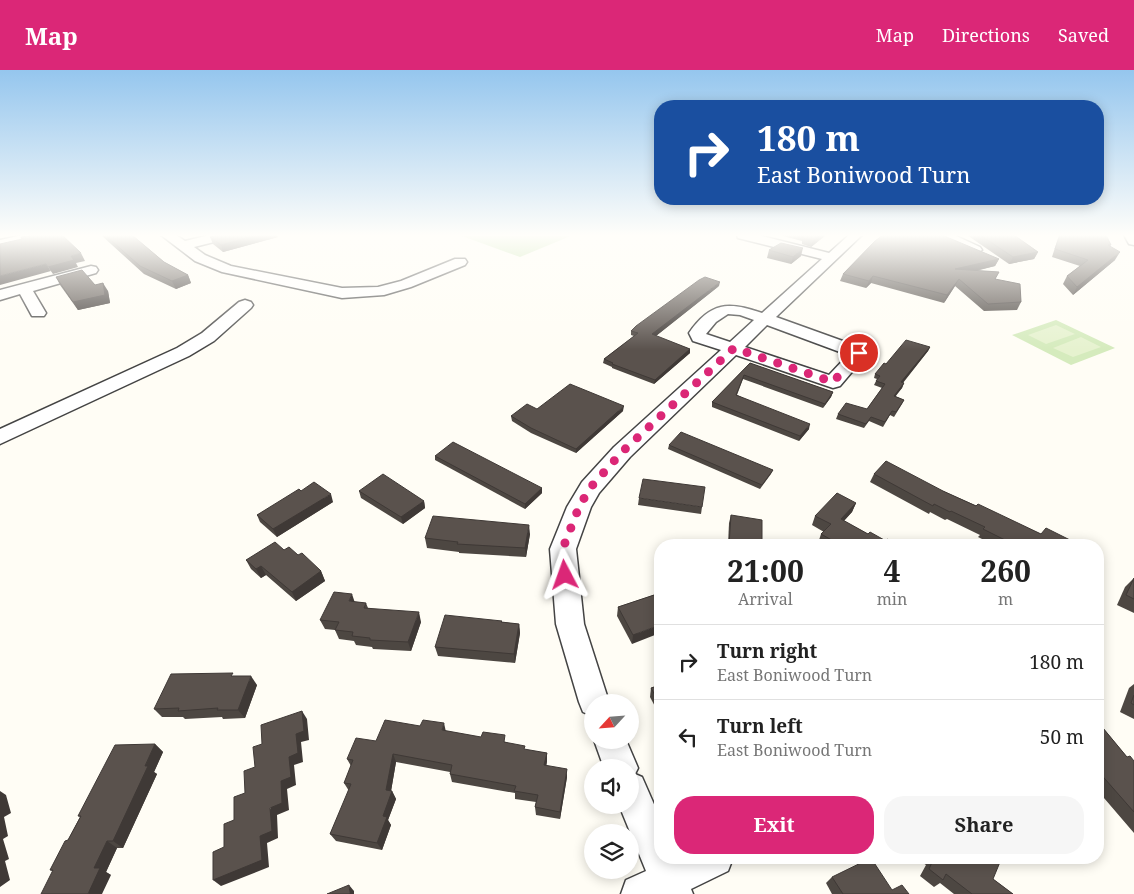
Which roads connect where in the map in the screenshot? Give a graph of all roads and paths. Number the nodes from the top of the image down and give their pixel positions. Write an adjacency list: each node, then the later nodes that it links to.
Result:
1 (78, 273): 5 (street)
2 (248, 273): 3 (street)
3 (432, 273)
4 (813, 273): 9 (street)
5 (24, 288): 6 (street); 8 (street)
6 (0, 295)
7 (245, 305): 11 (street)
8 (38, 313)
9 (765, 320): 10 (street); 10 (street); 10 (street)
10 (734, 348): 12 (street)
11 (0, 437)
12 (592, 694)
13 (638, 814): 15 (street)
14 (705, 864): 15 (street)
15 (661, 890)

